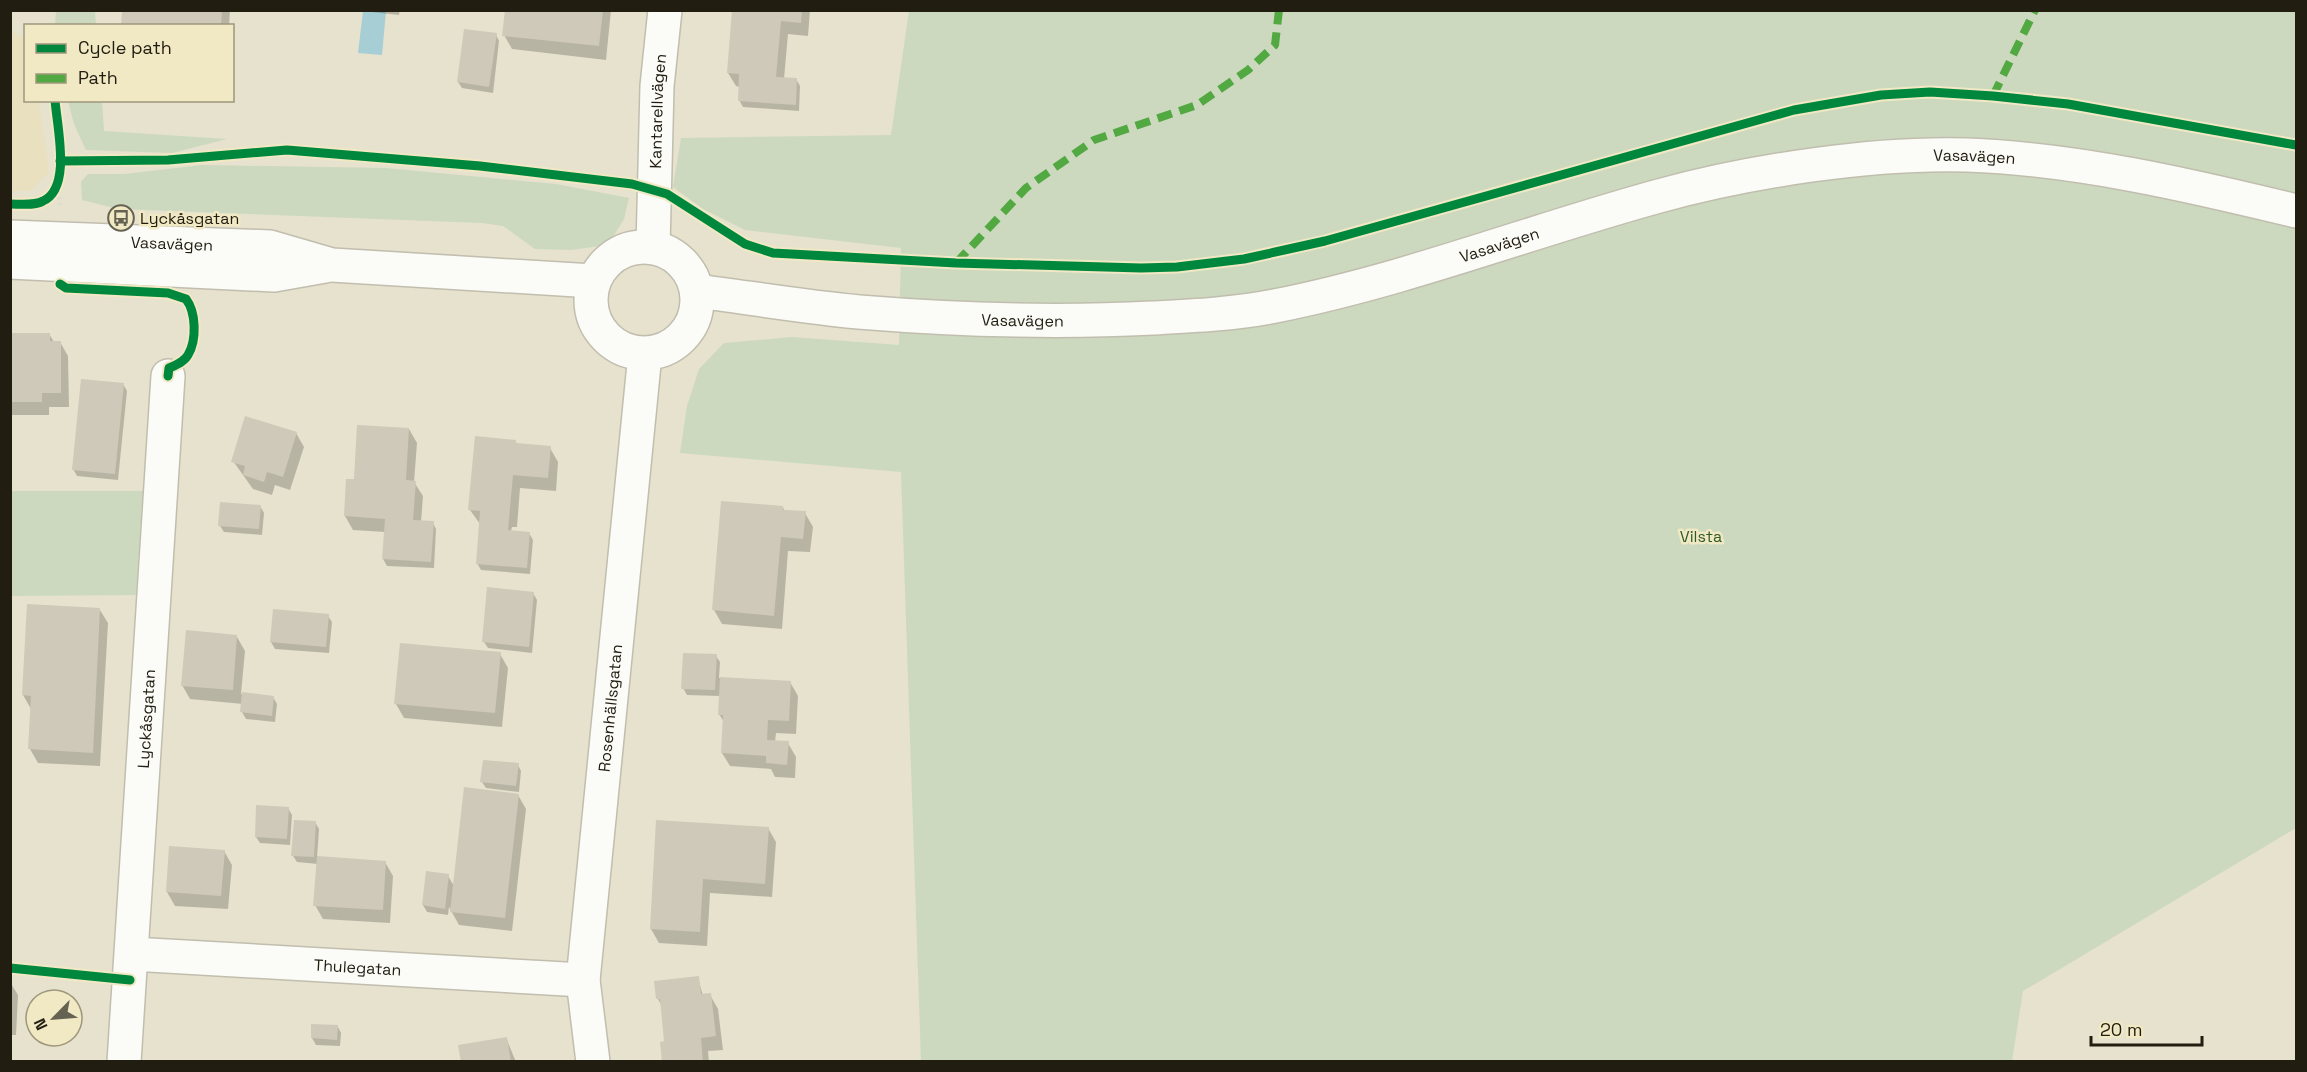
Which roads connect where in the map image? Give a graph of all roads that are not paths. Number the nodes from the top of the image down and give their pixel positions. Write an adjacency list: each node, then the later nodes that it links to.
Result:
1 (665, 10): 4 (street, Kantarellvägen)
2 (2296, 211): 8 (street, Vasavägen)
3 (10, 237): 6 (street, Vasavägen)
4 (653, 247): 7 (street); 8 (street)
5 (10, 262): 6 (street, Vasavägen)
6 (332, 265): 7 (street, Vasavägen)
7 (593, 281): 9 (street)
8 (697, 291): 9 (street)
9 (645, 354): 12 (street, Rosenhällsgatan)
10 (168, 376): 11 (street, Lyckåsgatan)
11 (132, 954): 12 (street, Thulegatan); 13 (street, Lyckåsgatan)
12 (583, 980): 14 (street, Rosenhällsgatan)
13 (124, 1062)
14 (593, 1062)

